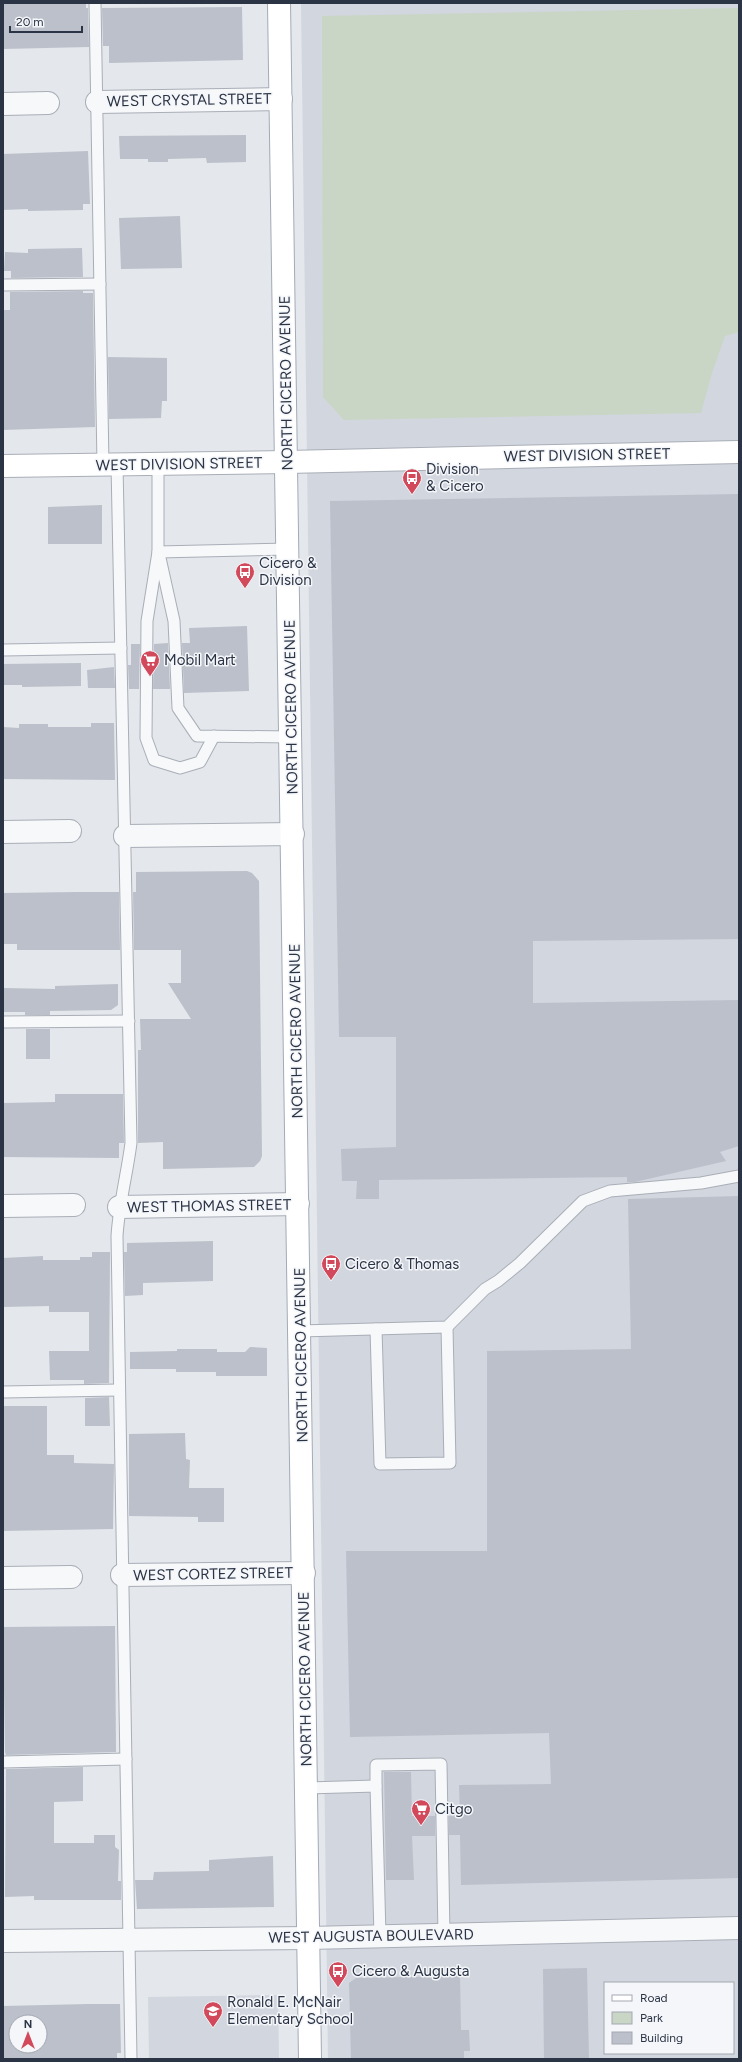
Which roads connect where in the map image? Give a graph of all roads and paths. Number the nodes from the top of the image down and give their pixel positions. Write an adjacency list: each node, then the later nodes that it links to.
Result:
1 (95, 3): 4 (lane)
2 (279, 3): 3 (main road, NORTH CICERO AVENUE)
3 (281, 99): 4 (street, WEST CRYSTAL STREET); 10 (main road, NORTH CICERO AVENUE)
4 (97, 102): 7 (lane)
5 (48, 103): 6 (street)
6 (3, 104)
7 (100, 284): 8 (lane); 12 (lane)
8 (3, 285)
9 (739, 452): 10 (main road, WEST DIVISION STREET)
10 (287, 462): 11 (main road, WEST DIVISION STREET); 14 (main road, NORTH CICERO AVENUE)
11 (158, 464): 12 (main road, WEST DIVISION STREET); 15 (lane)
12 (110, 465): 13 (main road, WEST DIVISION STREET); 16 (lane)
13 (3, 466)
14 (288, 549): 15 (lane); 19 (main road, NORTH CICERO AVENUE)
15 (158, 552): 18 (lane); 18 (lane)
16 (121, 648): 17 (lane); 23 (lane)
17 (3, 650)
18 (214, 736): 19 (lane)
19 (291, 737): 22 (main road, NORTH CICERO AVENUE)
20 (70, 831): 21 (street)
21 (3, 832)
22 (293, 834): 23 (street); 27 (main road, NORTH CICERO AVENUE)
23 (125, 836): 24 (lane)
24 (129, 1021): 25 (lane); 30 (lane)
25 (3, 1022)
26 (739, 1176): 31 (lane)
27 (298, 1204): 30 (street, WEST THOMAS STREET); 33 (main road, NORTH CICERO AVENUE)
28 (74, 1205): 29 (street)
29 (3, 1206)
30 (119, 1207): 34 (lane)
31 (447, 1327): 32 (lane); 32 (lane)
32 (376, 1329): 33 (lane)
33 (300, 1331): 36 (main road, NORTH CICERO AVENUE)
34 (119, 1390): 35 (lane); 37 (lane)
35 (3, 1392)
36 (304, 1573): 37 (street, WEST CORTEZ STREET); 43 (main road, NORTH CICERO AVENUE)
37 (122, 1575): 40 (lane)
38 (71, 1577): 39 (street)
39 (3, 1578)
40 (126, 1759): 41 (lane); 48 (lane)
41 (3, 1762)
42 (376, 1786): 43 (lane); 45 (lane); 46 (lane)
43 (307, 1788): 47 (main road, NORTH CICERO AVENUE)
44 (739, 1928): 45 (street, WEST AUGUSTA BOULEVARD)
45 (444, 1935): 46 (street, WEST AUGUSTA BOULEVARD)
46 (380, 1936): 47 (street, WEST AUGUSTA BOULEVARD)
47 (309, 1938): 48 (street, WEST AUGUSTA BOULEVARD); 51 (main road, NORTH CICERO AVENUE)
48 (129, 1940): 49 (street, WEST AUGUSTA BOULEVARD); 50 (lane)
49 (3, 1941)
50 (131, 2059)
51 (310, 2059)

